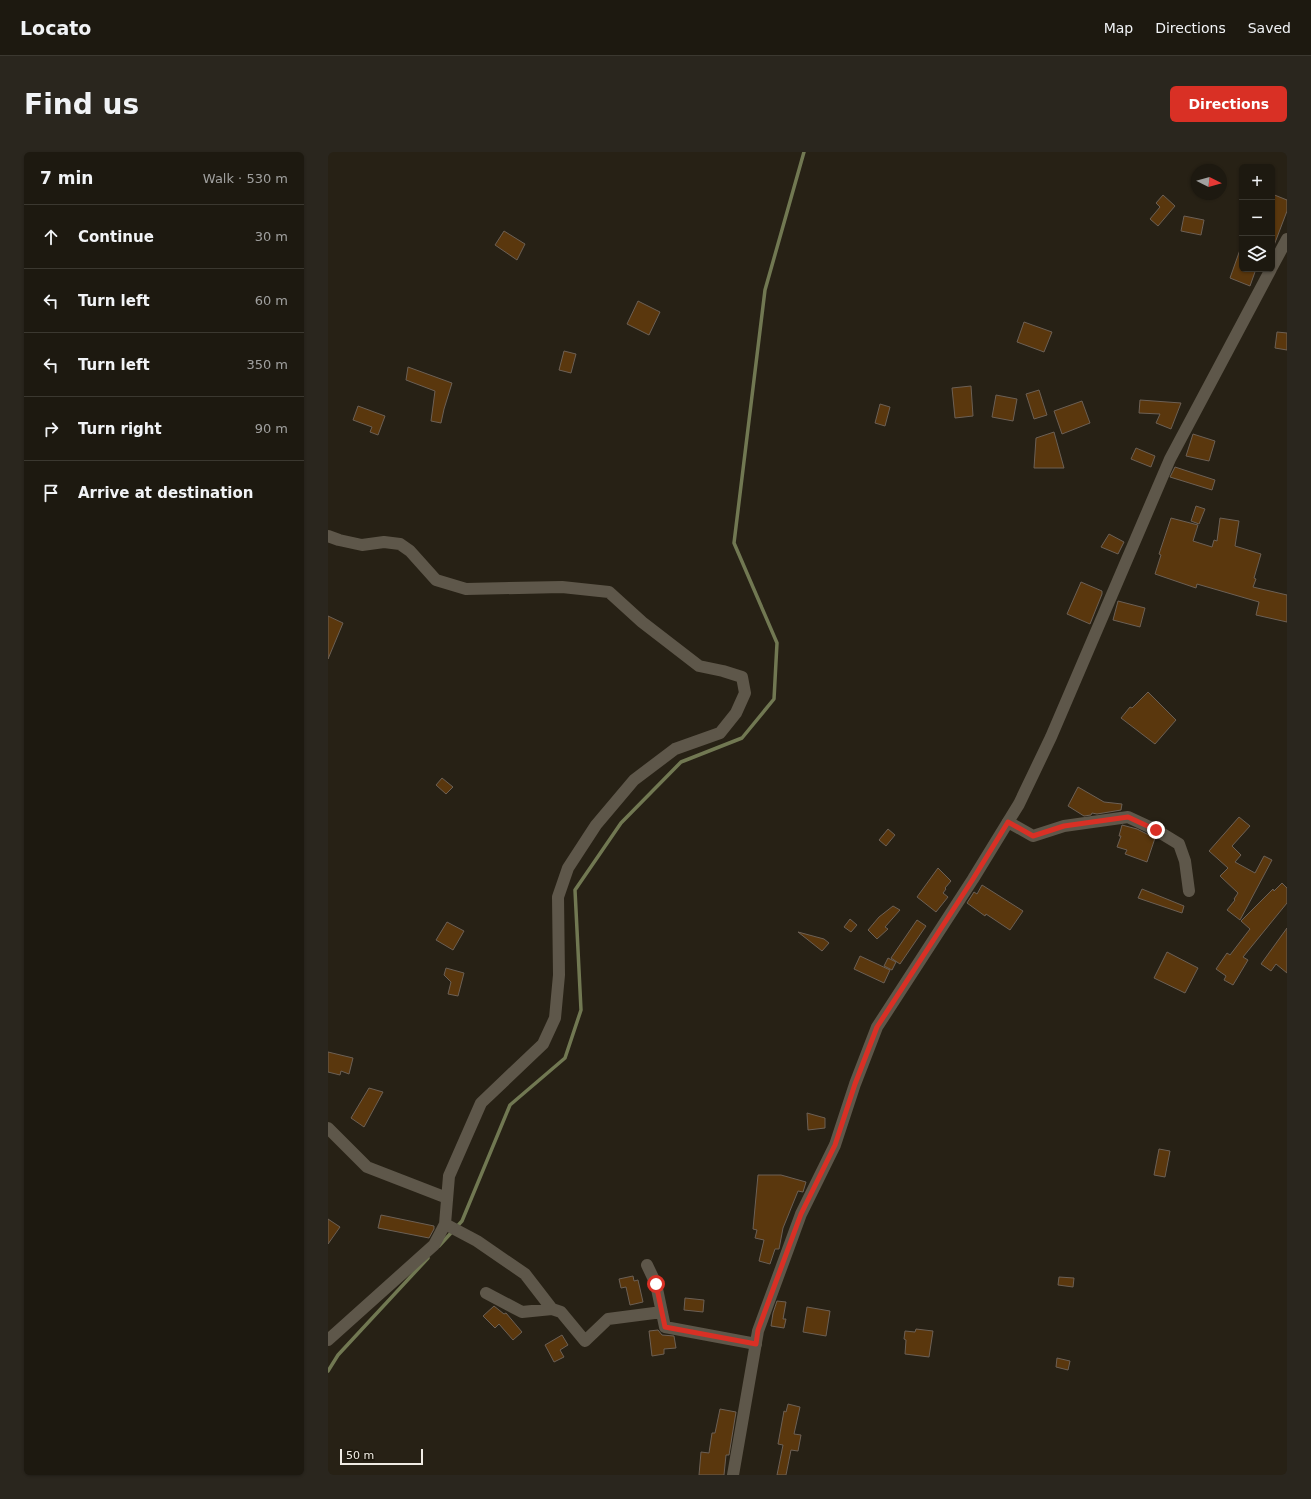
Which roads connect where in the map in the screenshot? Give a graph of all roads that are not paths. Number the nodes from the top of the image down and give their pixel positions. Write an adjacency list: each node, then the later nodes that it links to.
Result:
1 (1287, 239): 2 (street)
2 (1275, 261)
3 (1269, 272): 5 (street)
4 (328, 536): 8 (street)
5 (1008, 822): 6 (street); 15 (street)
6 (1189, 891)
7 (328, 1128): 8 (street)
8 (447, 1198): 9 (street)
9 (448, 1226): 12 (street); 14 (street)
10 (647, 1265): 13 (street)
11 (486, 1293): 12 (street)
12 (552, 1309): 13 (street)
13 (662, 1312): 15 (street)
14 (328, 1340)
15 (756, 1344): 16 (street)
16 (733, 1475)

